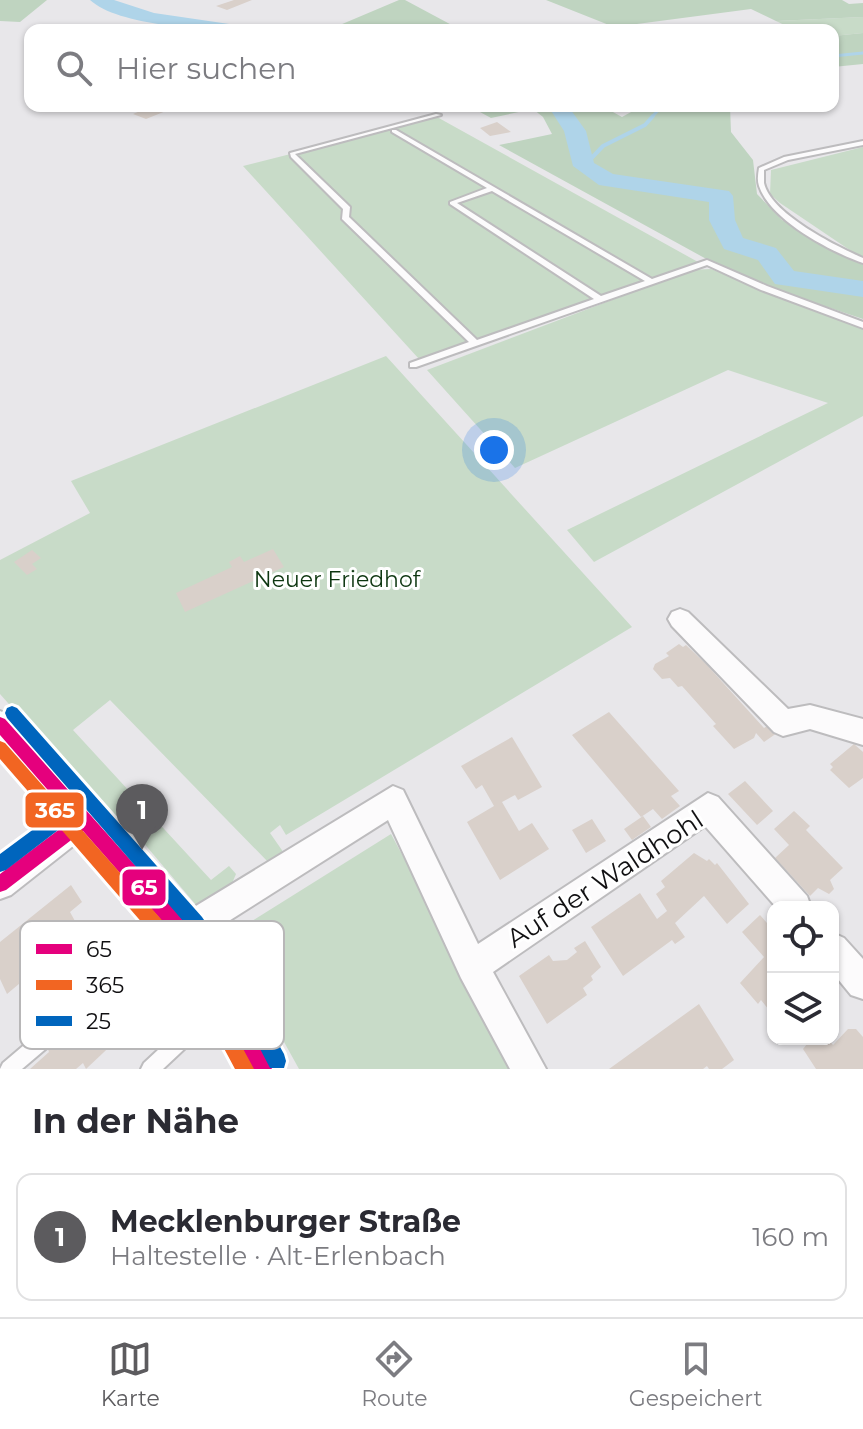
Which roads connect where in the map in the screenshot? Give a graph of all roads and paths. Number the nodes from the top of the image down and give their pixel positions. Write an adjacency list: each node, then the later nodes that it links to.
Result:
1 (438, 115): 9 (lane)
2 (394, 131): 4 (lane)
3 (863, 143): 5 (lane)
4 (492, 189): 6 (lane); 7 (lane)
5 (863, 261)
6 (652, 282): 7 (lane); 8 (lane)
7 (601, 300): 9 (lane)
8 (863, 325)
9 (475, 343): 10 (lane)
10 (413, 365)
11 (680, 619): 13 (street)
12 (0, 724): 14 (street)
13 (863, 732)
14 (83, 821): 15 (street); 17 (street)
15 (0, 884)
16 (791, 901): 20 (street, Auf der Waldhohl)
17 (173, 921)
18 (193, 921): 20 (street)
19 (839, 956): 21 (street)
20 (472, 967): 28 (street)
21 (863, 983)
22 (33, 1049): 25 (lane)
23 (171, 1049): 26 (lane)
24 (252, 1049): 27 (street)
25 (9, 1069)
26 (150, 1069)
27 (263, 1069)
28 (529, 1069)

